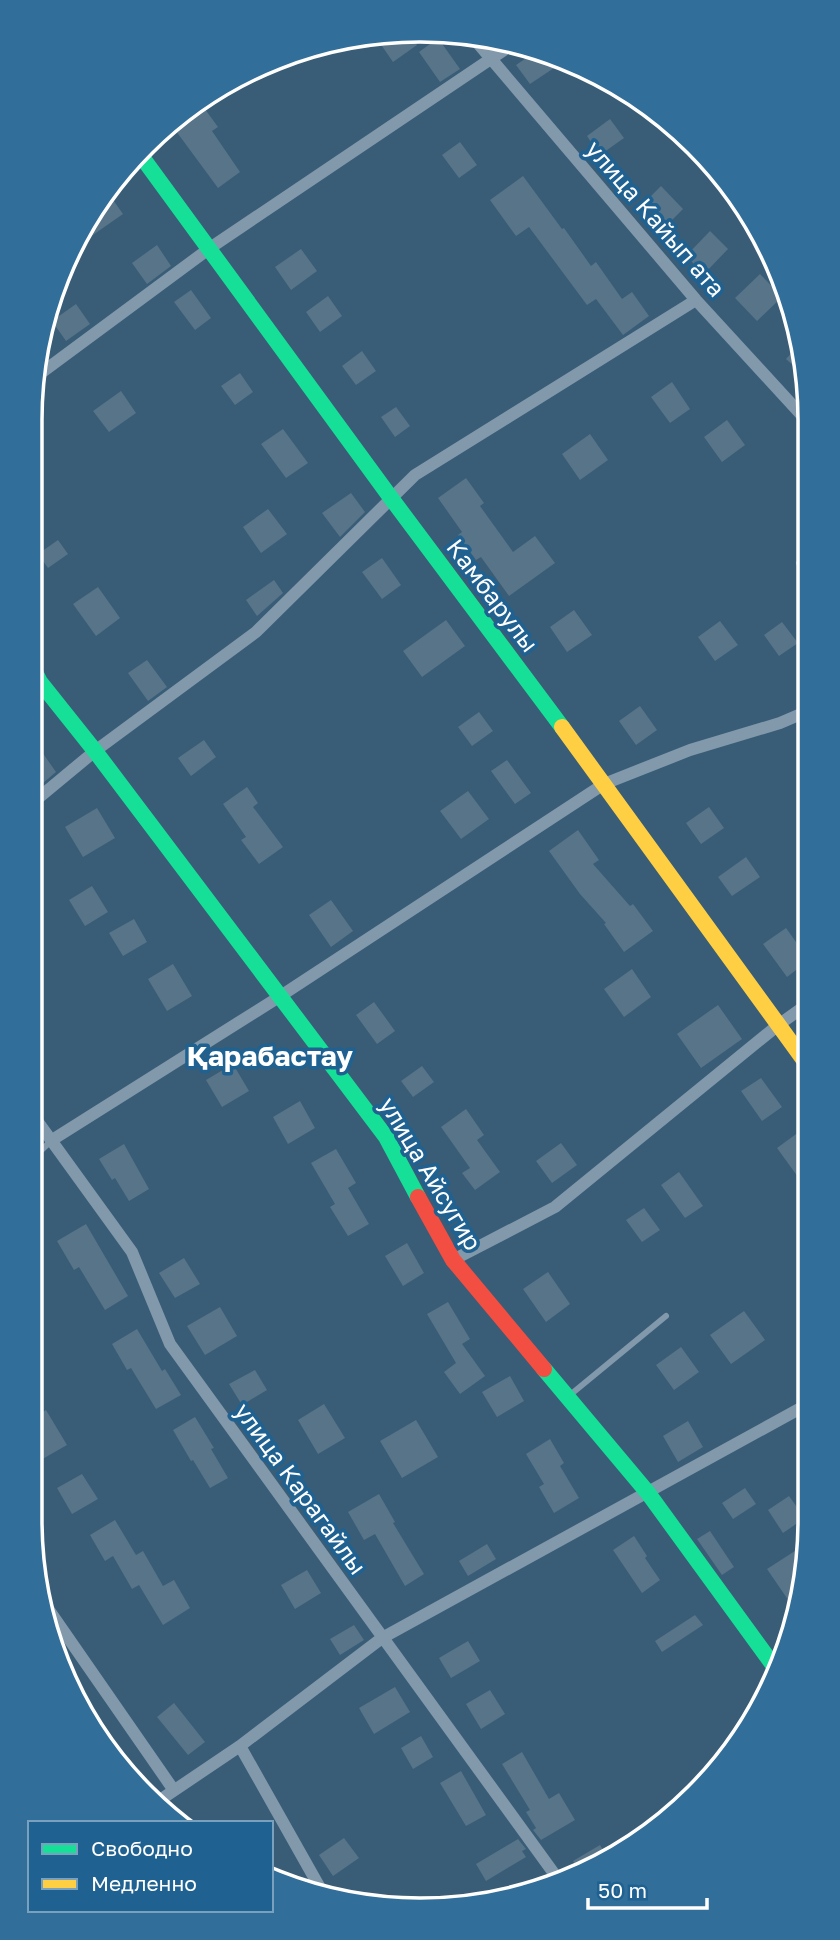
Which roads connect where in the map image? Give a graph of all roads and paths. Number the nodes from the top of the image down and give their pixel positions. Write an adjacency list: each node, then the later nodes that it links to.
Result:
1 (480, 47): 3 (street, улица Кайып ата)
2 (502, 51): 3 (street)
3 (491, 58): 5 (street); 6 (street, улица Кайып ата)
4 (145, 161): 5 (street, Камбарулы)
5 (210, 248): 7 (street); 9 (street, Камбарулы)
6 (696, 300): 8 (street, улица Кайып ата); 9 (street)
7 (45, 370)
8 (798, 411)
9 (391, 498): 12 (street); 13 (street, Камбарулы)
10 (42, 685): 12 (street, улица Айсугир)
11 (798, 715): 13 (street)
12 (95, 751): 14 (street); 15 (street, улица Айсугир)
13 (604, 784): 15 (street); 17 (street, Камбарулы)
14 (42, 795)
15 (279, 997): 20 (street); 22 (street, улица Айсугир)
16 (798, 1011): 17 (street)
17 (777, 1026): 18 (street, Камбарулы); 22 (street)
18 (798, 1053)
19 (42, 1127): 20 (street, улица Карагайлы)
20 (52, 1140): 21 (lane); 28 (street, улица Карагайлы)
21 (42, 1150)
22 (453, 1260): 24 (street, улица Айсугир)
23 (666, 1316): 24 (lane)
24 (569, 1396): 26 (street, улица Айсугир)
25 (798, 1410): 26 (street)
26 (648, 1493): 28 (street); 29 (street, улица Айсугир)
27 (55, 1619): 31 (street)
28 (382, 1638): 30 (street); 33 (street, улица Карагайлы)
29 (770, 1661)
30 (240, 1746): 31 (street); 34 (street)
31 (173, 1789): 32 (street)
32 (163, 1797)
33 (554, 1873)
34 (318, 1884)

